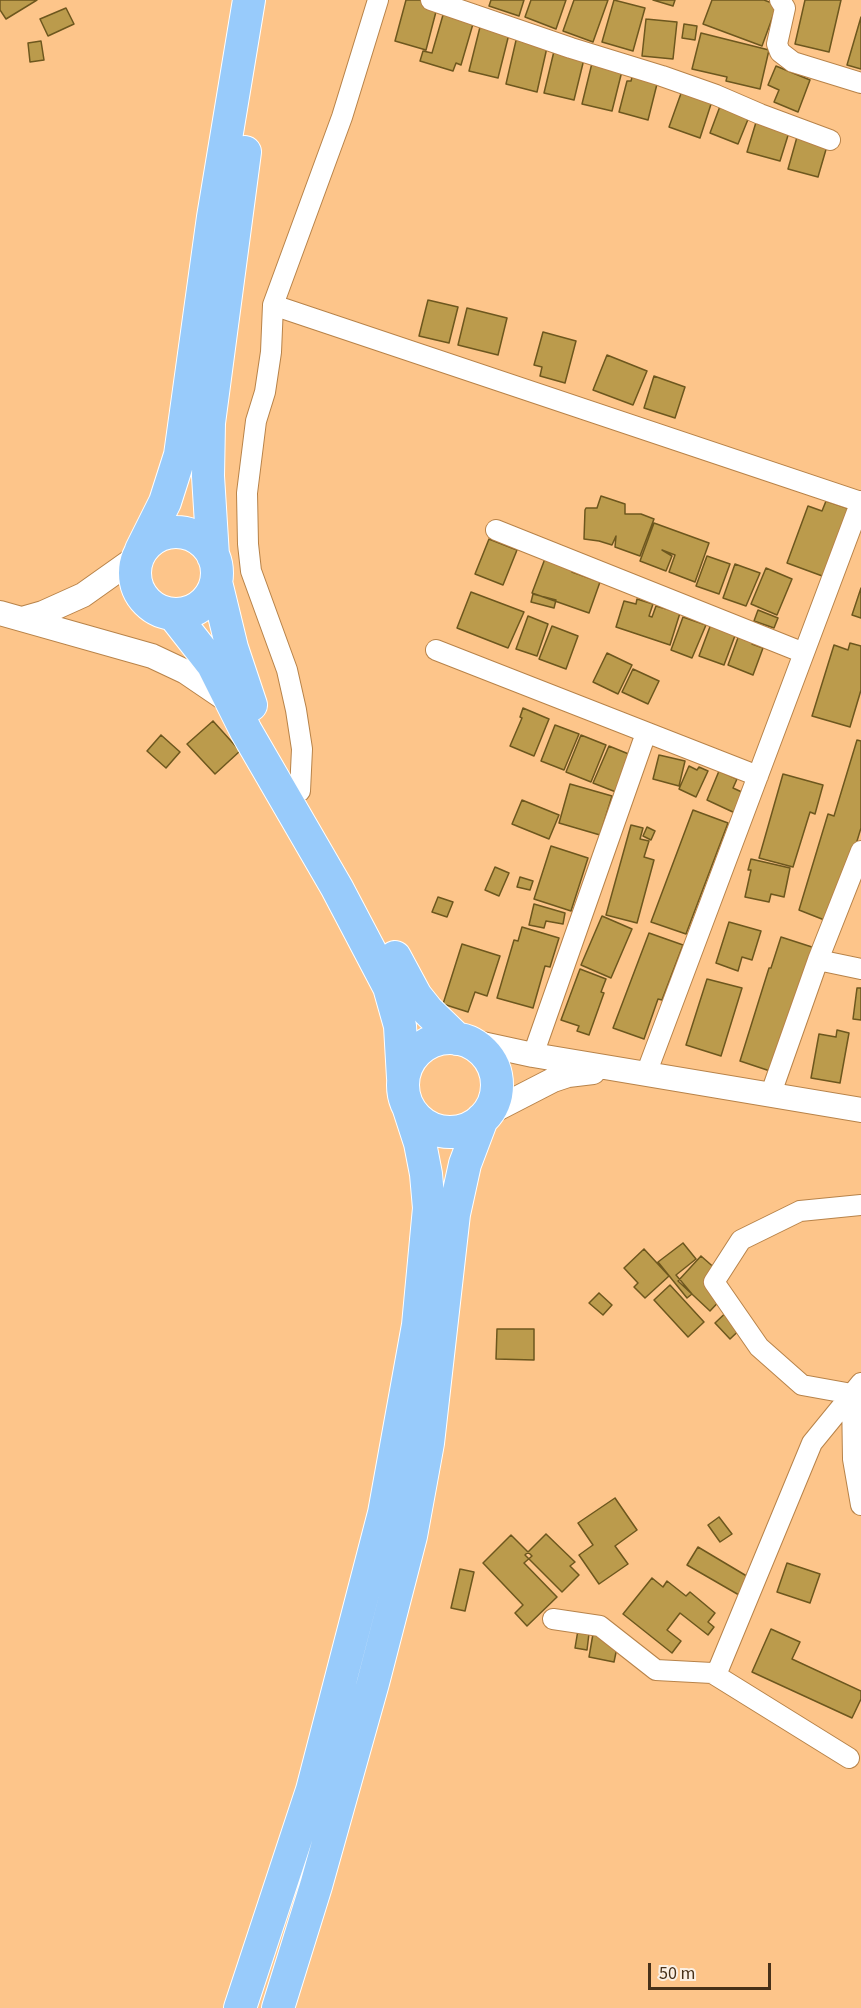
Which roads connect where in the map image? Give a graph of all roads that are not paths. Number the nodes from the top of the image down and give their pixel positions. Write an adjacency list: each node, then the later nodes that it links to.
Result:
1 (249, 0): 11 (highway)
2 (271, 0): 12 (highway)
3 (378, 0): 8 (street)
4 (431, 0): 7 (street)
5 (780, 0): 6 (street)
6 (861, 83)
7 (830, 140)
8 (273, 305): 9 (street); 20 (street)
9 (861, 501): 16 (street)
10 (496, 530): 16 (street)
11 (140, 553): 12 (highway); 13 (highway); 14 (street)
12 (215, 569): 13 (highway); 20 (highway)
13 (173, 614): 17 (highway)
14 (11, 616): 17 (street)
15 (436, 650): 18 (street)
16 (804, 653): 19 (street)
17 (233, 704): 27 (highway)
18 (646, 733): 19 (street); 25 (street)
19 (758, 776): 26 (street)
20 (300, 791): 24 (highway)
21 (861, 851): 22 (street)
22 (818, 960): 23 (street); 28 (street)
23 (861, 969)
24 (460, 1039): 25 (street); 27 (highway); 30 (highway)
25 (533, 1055): 26 (street)
26 (634, 1072): 28 (street); 30 (street)
27 (405, 1092): 30 (highway); 37 (highway)
28 (770, 1096): 29 (street)
29 (861, 1110)
30 (484, 1116): 38 (highway)
31 (861, 1205): 32 (street)
32 (856, 1389): 33 (street); 35 (street)
33 (861, 1505)
34 (553, 1619): 35 (street)
35 (716, 1675): 36 (street)
36 (849, 1758)
37 (240, 2008)
38 (278, 2008)

